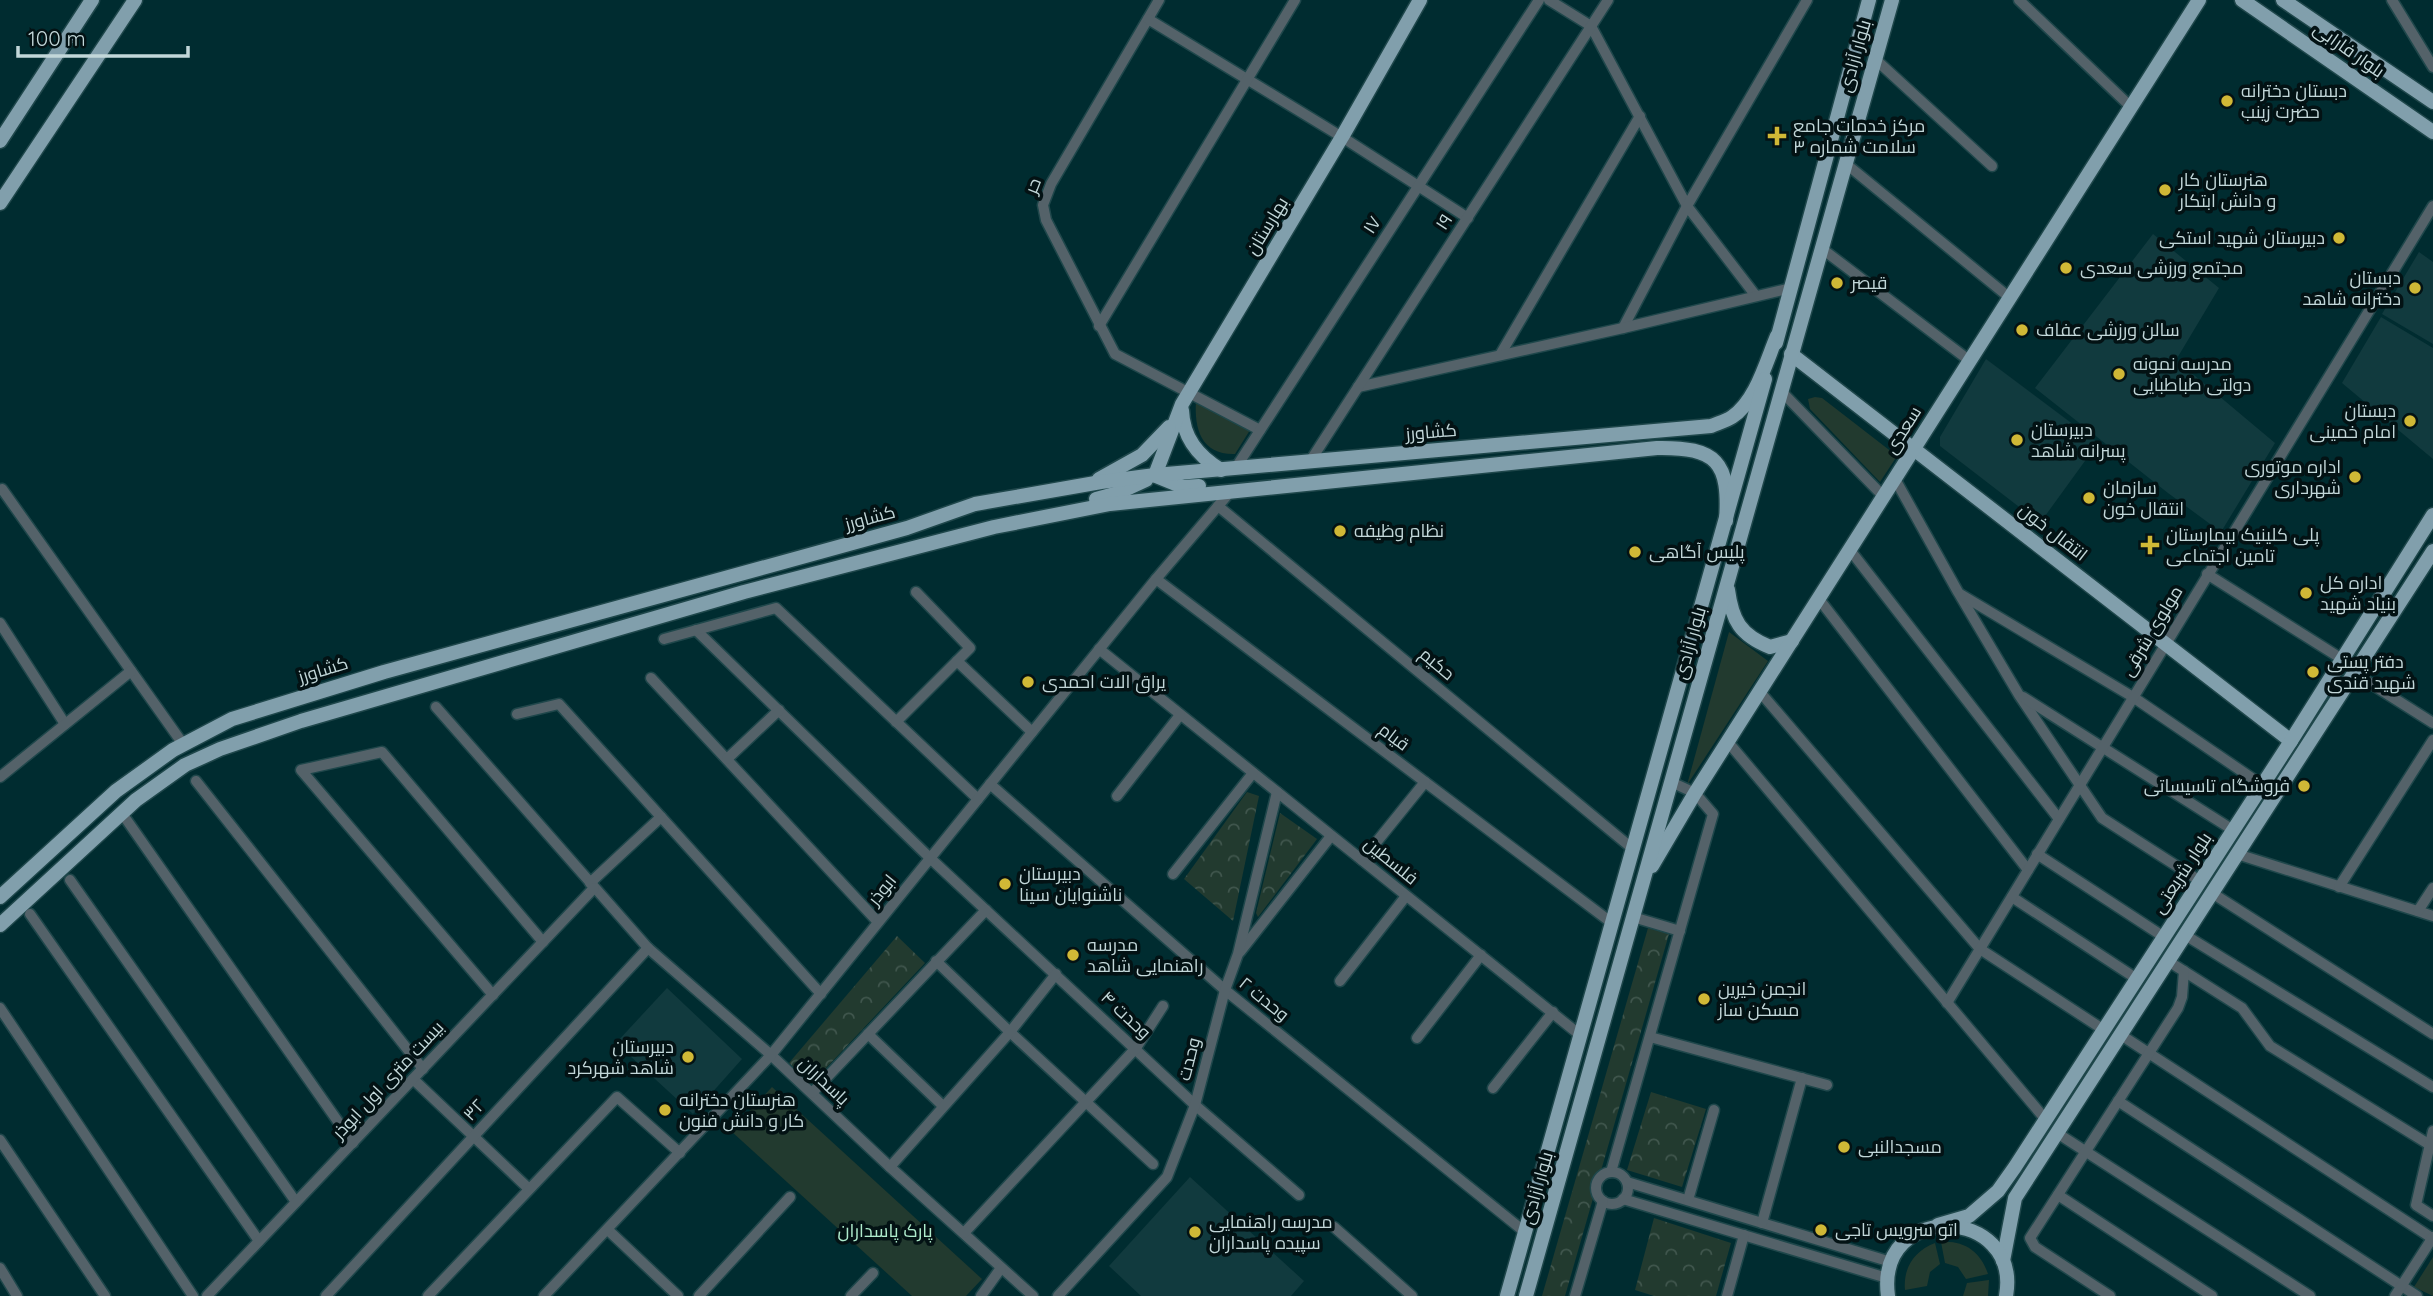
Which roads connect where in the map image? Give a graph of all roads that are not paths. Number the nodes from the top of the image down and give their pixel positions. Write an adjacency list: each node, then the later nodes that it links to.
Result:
1 (92, 0): 27 (main road)
2 (135, 0): 31 (main road)
3 (1159, 0): 17 (street, حر)
4 (1295, 0): 21 (street)
5 (1420, 0): 26 (main road, بهارستان)
6 (1539, 0): 30 (street, ۱۷)
7 (1549, 0): 18 (street)
8 (1608, 0): 18 (street, ۱۹)
9 (1807, 0): 32 (street)
10 (1869, 0): 36 (main road, بلوار آزادی)
11 (1892, 0): 19 (main road, بلوار آزادی)
12 (2019, 0): 23 (street)
13 (2199, 0): 23 (main road, سعدی)
14 (2242, 0): 25 (main road, بلوار فارابی)
15 (2283, 0): 22 (main road, بلوار فارابی)
16 (2392, 0): 20 (street)
17 (1147, 19): 21 (street); 39 (street, حر)
18 (1591, 26): 24 (street); 34 (street, ۱۹)
19 (1874, 58): 28 (main road, بلوار آزادی); 29 (street)
20 (2433, 67)
21 (1249, 80): 26 (street); 39 (street)
22 (2433, 102)
23 (2131, 107): 38 (main road, سعدی)
24 (1640, 116): 32 (street); 43 (street)
25 (2433, 132)
26 (1342, 137): 30 (street); 47 (main road, بهارستان)
27 (0, 141)
28 (1845, 163): 35 (main road, بلوار آزادی); 38 (street)
29 (1992, 166)
30 (1419, 186): 34 (street); 49 (street, ۱۷)
31 (0, 203)
32 (1687, 206): 37 (street); 40 (street)
33 (2433, 206): 73 (street, مولوی شرقی)
34 (1468, 218): 45 (street, ۱۹)
35 (1821, 248): 42 (main road, بلوار آزادی); 44 (street)
36 (1791, 288): 37 (street); 41 (main road, بلوار آزادی)
37 (1756, 296): 40 (street)
38 (2010, 298): 44 (main road, سعدی)
39 (1099, 326): 47 (street, حر)
40 (1623, 328): 43 (street)
41 (1777, 336): 48 (main road, کشاورز); 51 (main road, بلوار آزادی)
42 (1791, 354): 46 (main road, بلوار آزادی); 54 (main road, انتقال خون)
43 (1500, 355): 45 (street)
44 (1970, 361): 54 (main road, سعدی)
45 (1358, 387): 55 (street, ۱۹)
46 (1781, 391): 63 (main road, بلوار آزادی); 65 (street)
47 (1186, 398): 49 (street, حر); 57 (main road); 58 (main road, بهارستان); 61 (main road)
48 (1711, 426): 50 (main road, کشاورز); 51 (main road)
49 (1260, 430): 57 (street, ۱۷)
50 (1656, 431): 52 (main road, کشاورز); 53 (main road)
51 (1751, 431): 63 (main road); 68 (main road, بلوار آزادی)
52 (1482, 446): 55 (main road, کشاورز); 56 (main road)
53 (1657, 448): 56 (main road); 68 (main road)
54 (1914, 449): 59 (main road, سعدی); 86 (main road, انتقال خون)
55 (1310, 463): 57 (main road, کشاورز)
56 (1484, 467): 60 (main road)
57 (1228, 470): 58 (main road, کشاورز)
58 (1155, 475): 60 (main road); 61 (main road, کشاورز); 69 (main road)
59 (1895, 479): 65 (main road, سعدی); 78 (street)
60 (1321, 483): 64 (main road)
61 (1089, 484): 72 (main road, کشاورز)
62 (2, 489): 90 (street)
63 (1752, 491): 76 (main road, بلوار آزادی)
64 (1230, 492): 66 (street, ابوذر); 69 (main road)
65 (1884, 496): 70 (main road, سعدی)
66 (1218, 506): 74 (street, ابوذر); 127 (street, حکیم)
67 (2433, 515): 80 (main road, بلوار شریعتی)
68 (1726, 521): 127 (main road, بلوار آزادی)
69 (994, 527): 75 (main road)
70 (1850, 550): 79 (main road, سعدی); 124 (street)
71 (2433, 551): 81 (main road, بلوار شریعتی)
72 (778, 562): 75 (main road); 107 (main road, کشاورز)
73 (2207, 574): 86 (street, مولوی شرقی); 88 (street)
74 (1156, 579): 87 (street, ابوذر); 113 (street, قیام)
75 (784, 582): 151 (main road)
76 (1727, 583): 85 (main road); 114 (main road, بلوار آزادی)
77 (916, 592): 89 (street)
78 (1958, 592): 94 (street); 95 (street)
79 (1819, 599): 85 (main road, سعدی); 132 (street)
80 (2374, 608): 81 (main road); 88 (main road, بلوار شریعتی)
81 (2390, 618): 91 (main road, بلوار شریعتی)
82 (0, 623): 102 (street)
83 (696, 630): 84 (street); 97 (street, وحدت ۴); 100 (street)
84 (664, 639)
85 (1793, 641): 93 (main road, سعدی)
86 (2165, 644): 95 (street, مولوی شرقی); 105 (main road, انتقال خون)
87 (1099, 649): 99 (street, فلسطین); 103 (street, ابوذر)
88 (2342, 659): 105 (main road, بلوار شریعتی)
89 (957, 661): 100 (street); 103 (street)
90 (131, 671): 102 (street); 107 (street)
91 (2354, 673): 101 (street); 129 (main road, بلوار شریعتی)
92 (651, 678): 109 (street)
93 (1760, 692): 106 (main road, سعدی); 157 (street)
94 (2019, 695): 108 (street); 117 (street)
95 (2133, 697): 108 (street, مولوی شرقی); 116 (street)
96 (436, 707): 137 (street, پاسداران)
97 (779, 710): 109 (street); 130 (street, وحدت ۴)
98 (517, 713): 122 (street)
99 (1181, 715): 110 (street, فلسطین); 120 (street)
100 (896, 722): 121 (street)
101 (2433, 723)
102 (65, 724): 111 (street)
103 (1032, 732): 115 (street, ابوذر)
104 (2433, 740): 138 (street)
105 (2291, 741): 116 (main road, بلوار شریعتی)
106 (1728, 742): 119 (main road, سعدی); 169 (street)
107 (183, 744): 143 (main road, کشاورز)
108 (2103, 746): 117 (street, مولوی شرقی); 125 (street)
109 (727, 759): 149 (street)
110 (1253, 773): 118 (street, فلسطین); 133 (street)
111 (0, 777)
112 (196, 781): 184 (street)
113 (1426, 782): 131 (street); 150 (street, قیام)
114 (1671, 782): 119 (street); 136 (main road, بلوار آزادی)
115 (990, 784): 121 (street, ابوذر); 166 (street, وحدت ۲)
116 (2262, 785): 125 (main road, بلوار شریعتی)
117 (2079, 786): 124 (street, مولوی شرقی); 135 (street)
118 (1277, 792): 126 (street, فلسطین); 158 (street, وحدت)
119 (1695, 793): 136 (main road, سعدی); 152 (street)
120 (1116, 796)
121 (978, 799): 130 (street, ابوذر)
122 (661, 817): 137 (street, بیست متری اول ابوذر); 167 (street)
123 (126, 819): 201 (street)
124 (2059, 819): 128 (street, مولوی شرقی)
125 (2233, 830): 135 (main road, بلوار شریعتی)
126 (1331, 836): 131 (street, فلسطین); 158 (street)
127 (1633, 849): 150 (main road, بلوار آزادی)
128 (2037, 854): 132 (street, مولوی شرقی); 154 (street)
129 (2237, 854): 138 (street); 140 (main road, بلوار شریعتی)
130 (930, 858): 144 (street, وحدت ۴); 149 (street, ابوذر)
131 (1362, 860): 141 (street, فلسطین)
132 (2028, 870): 142 (street, مولوی شرقی)
133 (1173, 874)
134 (70, 880): 220 (street)
135 (2200, 881): 154 (main road, بلوار شریعتی)
136 (1643, 883): 148 (main road, بلوار آزادی)
137 (592, 886): 155 (street, بیست متری اول ابوذر); 156 (street, پاسداران)
138 (2339, 887): 145 (street)
139 (2433, 888): 145 (street)
140 (2212, 893): 153 (main road, بلوار شریعتی); 176 (street)
141 (1406, 896): 159 (street, فلسطین); 165 (street)
142 (2012, 897): 157 (street, مولوی شرقی); 164 (street)
143 (0, 898)
144 (986, 910): 160 (street); 163 (street, وحدت ۴)
145 (2417, 911): 147 (street)
146 (30, 914): 230 (street)
147 (2433, 916)
148 (1633, 917): 152 (street); 209 (main road, بلوار آزادی)
149 (878, 922): 167 (street, ابوذر)
150 (1612, 923): 177 (main road, بلوار آزادی)
151 (0, 925)
152 (1680, 931): 179 (street)
153 (2185, 935): 161 (main road, بلوار شریعتی); 188 (street)
154 (2164, 937): 164 (main road, بلوار شریعتی)
155 (543, 942): 168 (street, بیست متری اول ابوذر); 168 (street)
156 (648, 948): 183 (street, پاسداران); 199 (street, ۳۲)
157 (1980, 948): 169 (street, مولوی شرقی); 173 (street)
158 (1238, 954): 166 (street, وحدت)
159 (1481, 955): 172 (street, فلسطین); 180 (street)
160 (936, 961): 174 (street); 175 (street)
161 (2168, 961): 162 (street); 178 (main road, بلوار شریعتی)
162 (2184, 971): 182 (street); 202 (street)
163 (1056, 974): 174 (street); 181 (street, وحدت ۴)
164 (2137, 979): 173 (main road, بلوار شریعتی)
165 (1340, 981)
166 (1225, 990): 193 (street, وحدت); 226 (street, وحدت ۲)
167 (821, 994): 183 (street, ابوذر)
168 (493, 995): 184 (street, بیست متری اول ابوذر)
169 (1947, 1003): 196 (street)
170 (1163, 1006): 181 (street)
171 (0, 1008): 240 (street)
172 (1553, 1012): 177 (street, فلسطین); 189 (street)
173 (2104, 1030): 196 (main road, بلوار شریعتی)
174 (1010, 1032): 192 (street); 194 (street)
175 (868, 1034): 190 (street); 194 (street)
176 (2433, 1034)
177 (1580, 1035): 208 (main road, بلوار آزادی)
178 (2121, 1035): 182 (street); 198 (main road, بلوار شریعتی)
179 (1650, 1037): 185 (street); 207 (street)
180 (1417, 1038)
181 (1136, 1048): 192 (street); 193 (street, وحدت ۴)
182 (2148, 1054): 191 (street); 229 (street)
183 (771, 1055): 190 (street, پاسداران); 204 (street, ابوذر)
184 (423, 1069): 186 (street, بیست متری اول ابوذر)
185 (1802, 1078): 187 (street); 222 (street)
186 (414, 1079): 199 (street); 201 (street, بیست متری اول ابوذر)
187 (1827, 1085)
188 (2433, 1087)
189 (1493, 1088)
190 (812, 1093): 206 (street, پاسداران)
191 (2118, 1101): 203 (street); 237 (street)
192 (1085, 1102): 205 (street); 227 (street)
193 (1195, 1105): 213 (street, وحدت ۴); 250 (street, وحدت)
194 (943, 1106): 206 (street)
195 (1714, 1110): 218 (street)
196 (2046, 1120): 212 (main road, بلوار شریعتی)
197 (2433, 1131): 202 (street)
198 (2057, 1133): 203 (street); 216 (main road, بلوار شریعتی)
199 (473, 1137): 211 (street); 242 (street, ۳۲)
200 (0, 1139): 239 (street)
201 (353, 1143): 220 (street, بیست متری اول ابوذر)
202 (2430, 1145): 221 (street)
203 (2086, 1151): 214 (street); 260 (street)
204 (680, 1153): 211 (street); 225 (street, ابوذر)
205 (1153, 1164)
206 (890, 1167): 227 (street, پاسداران)
207 (1611, 1171): 210 (street); 219 (street)
208 (1542, 1172): 209 (main road); 226 (main road, بلوار آزادی)
209 (1560, 1177): 253 (main road, بلوار آزادی)
210 (1627, 1182): 217 (street); 218 (street)
211 (528, 1188): 243 (street)
212 (1998, 1191): 216 (main road); 223 (main road, بلوار شریعتی)
213 (1299, 1195)
214 (2057, 1195): 258 (street); 259 (street)
215 (790, 1197): 246 (street)
216 (2015, 1198): 231 (main road, بلوار شریعتی)
217 (1623, 1199): 219 (street); 228 (street)
218 (1688, 1200): 222 (street)
219 (1603, 1201): 254 (street)
220 (296, 1202): 230 (street, بیست متری اول ابوذر)
221 (2433, 1216)
222 (1762, 1223): 232 (street)
223 (1938, 1225): 231 (main road); 232 (main road, بلوار شریعتی)
224 (1334, 1227): 251 (street)
225 (608, 1230): 244 (street, ابوذر); 245 (street)
226 (1525, 1232): 252 (main road, بلوار آزادی)
227 (964, 1233): 234 (street, پاسداران)
228 (1744, 1235): 236 (street); 255 (street)
229 (2432, 1237): 237 (street)
230 (259, 1241): 241 (street, بیست متری اول ابوذر)
231 (2003, 1261): 257 (main road, بلوار شریعتی)
232 (1891, 1262): 236 (main road)
233 (0, 1268): 238 (street)
234 (1001, 1268): 248 (street); 249 (street, پاسداران)
235 (873, 1273): 247 (street)
236 (1887, 1278): 256 (main road)
237 (2398, 1291): 261 (street)
238 (17, 1296)
239 (105, 1296)
240 (193, 1296)
241 (207, 1296)
242 (326, 1296)
243 (428, 1296)
244 (544, 1296)
245 (678, 1296)
246 (699, 1296)
247 (851, 1296)
248 (981, 1296)
249 (1033, 1296)
250 (1058, 1296)
251 (1412, 1296)
252 (1507, 1296)
253 (1527, 1296)
254 (1575, 1296)
255 (1727, 1296)
256 (1888, 1296)
257 (2006, 1296)
258 (2110, 1296)
259 (2212, 1296)
260 (2310, 1296)
261 (2417, 1296)

